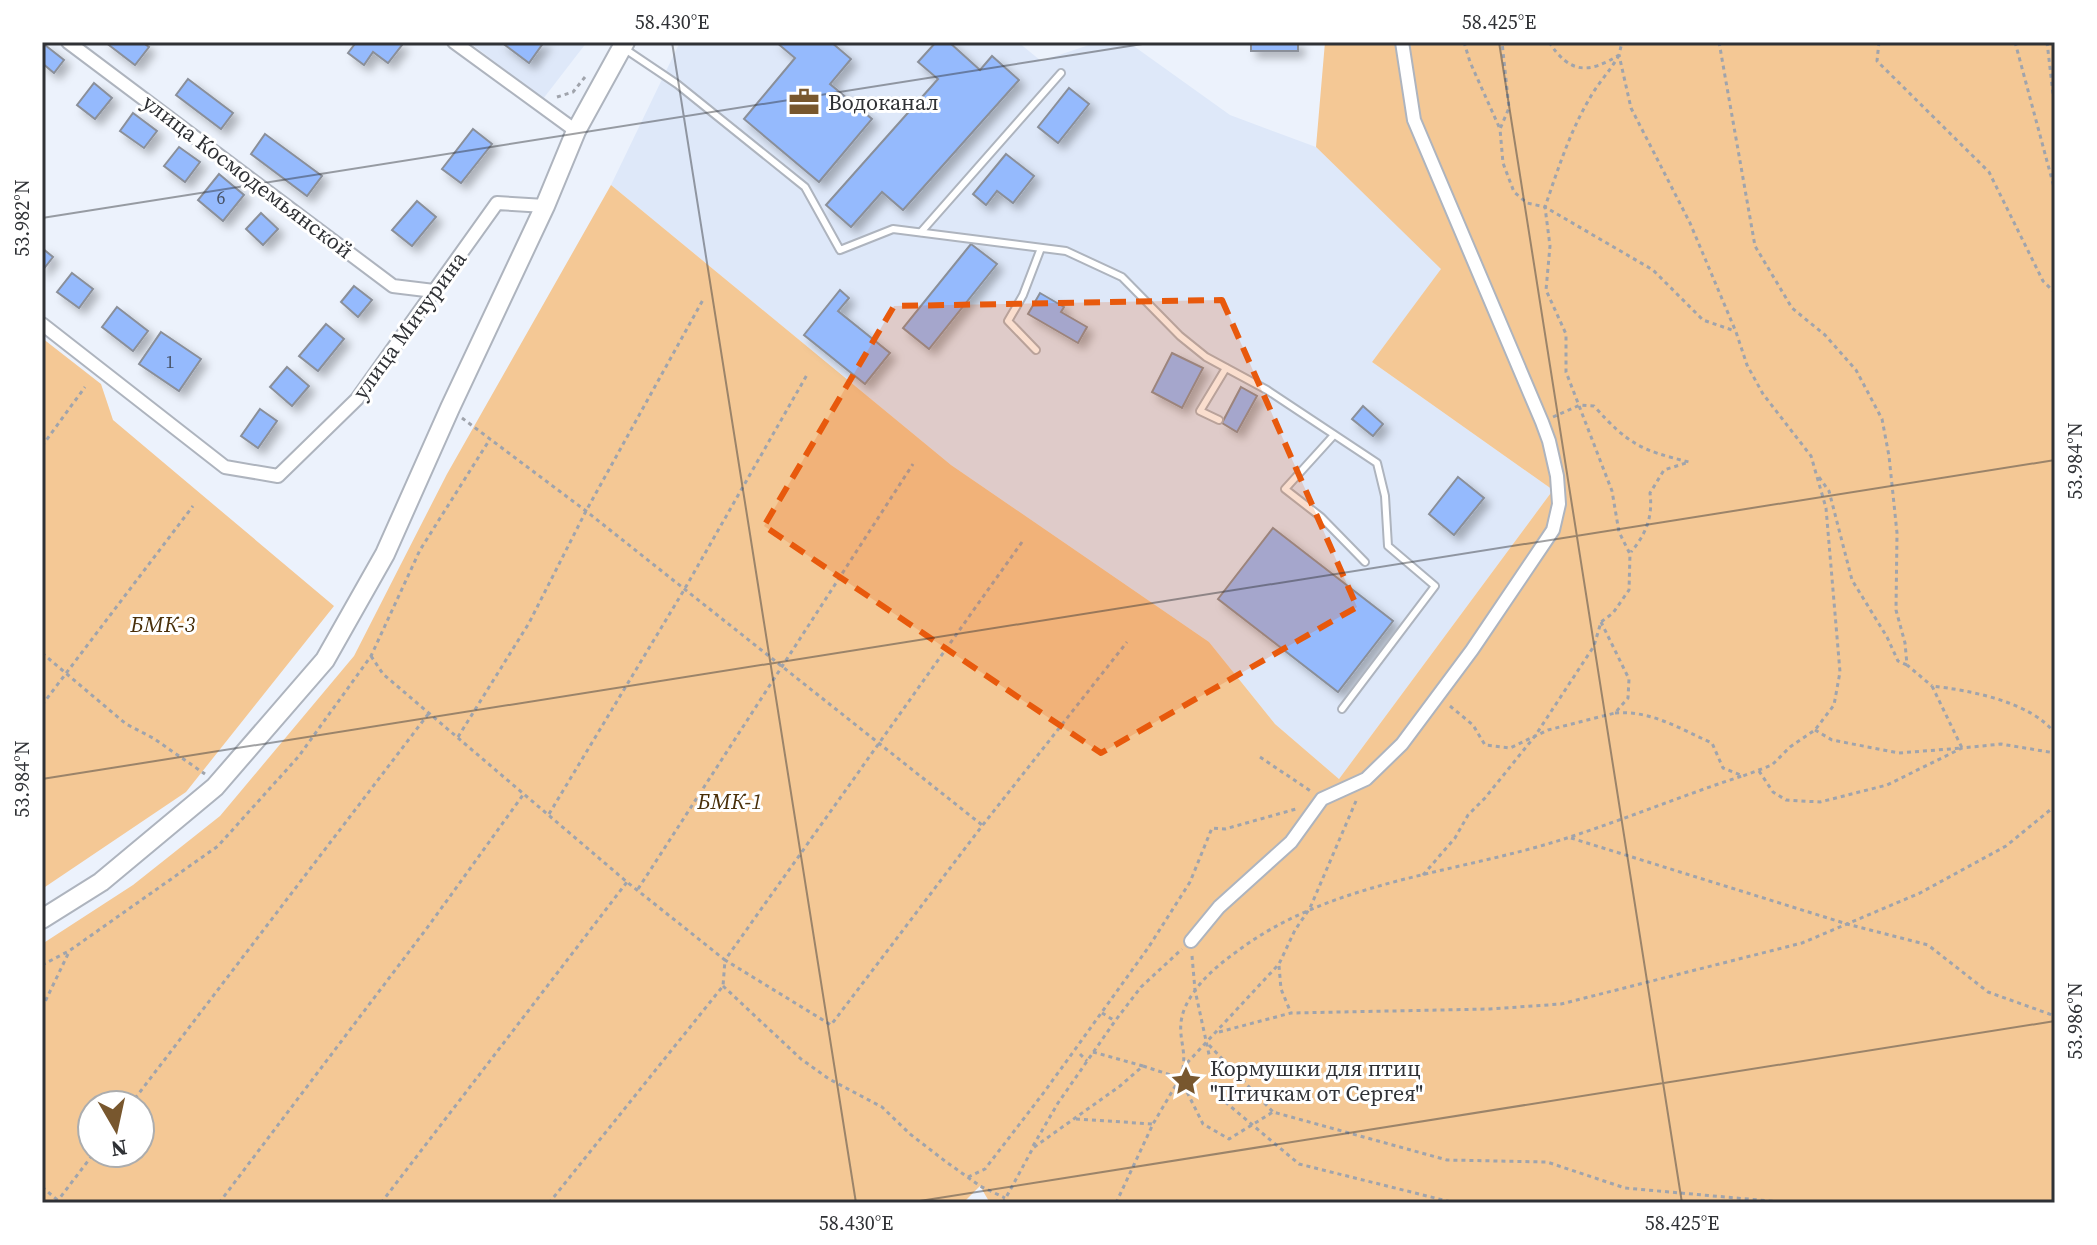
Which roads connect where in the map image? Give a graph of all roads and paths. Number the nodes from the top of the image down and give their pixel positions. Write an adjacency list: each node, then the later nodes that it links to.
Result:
1 (68, 42): 25 (street, улица Космодемьянской)
2 (454, 42): 16 (street)
3 (1402, 42): 37 (street)
4 (1464, 42): 18 (path)
5 (1502, 42): 18 (path)
6 (1549, 42): 13 (path)
7 (1622, 42): 13 (path)
8 (1719, 42): 53 (path)
9 (1879, 42): 26 (path)
10 (2015, 42): 20 (path)
11 (2047, 42): 17 (path)
12 (624, 44): 19 (main road); 23 (lane)
13 (1619, 55): 22 (path); 29 (path)
14 (592, 67): 16 (path)
15 (1061, 73): 23 (lane)
16 (547, 109): 19 (street)
17 (2055, 111)
18 (1500, 129): 22 (path)
19 (576, 131): 21 (main road)
20 (2055, 191)
21 (545, 206): 25 (street, улица Мичурина); 35 (main road)
22 (1545, 207): 29 (path); 34 (path)
23 (921, 232): 24 (lane)
24 (1041, 248): 30 (lane); 31 (lane)
25 (434, 291): 28 (street, улица Мичурина)
26 (2055, 293)
27 (704, 298): 44 (path)
28 (42, 324)
29 (1736, 332): 42 (path)
30 (1036, 350)
31 (1226, 368): 36 (lane); 38 (lane)
32 (808, 373): 48 (path)
33 (85, 387): 40 (path)
34 (1580, 405): 37 (path); 46 (path); 46 (path)
35 (450, 408): 39 (path); 73 (main road)
36 (1219, 420)
37 (1542, 422): 57 (street)
38 (1334, 435): 47 (lane); 59 (lane)
39 (490, 439): 44 (path); 52 (path)
40 (42, 446)
41 (913, 464): 54 (path)
42 (1816, 474): 53 (path); 62 (path)
43 (193, 506): 55 (path)
44 (586, 511): 48 (path); 65 (path)
45 (1022, 542): 66 (path)
46 (1630, 554): 49 (path)
47 (1365, 562)
48 (684, 590): 54 (path); 77 (path)
49 (1601, 622): 61 (path); 64 (path)
50 (1127, 642): 78 (path)
51 (42, 653): 55 (path)
52 (371, 656): 60 (path); 87 (path)
53 (1907, 665): 56 (path)
54 (781, 668): 66 (path); 82 (path)
55 (66, 674): 58 (path); 73 (path)
56 (1932, 686): 63 (path); 67 (path)
57 (1437, 696): 64 (path); 72 (street)
58 (42, 705)
59 (1342, 709)
60 (429, 713): 65 (path); 106 (path)
61 (1615, 713): 64 (path); 71 (path)
62 (1815, 730): 67 (path); 70 (path)
63 (2055, 734)
64 (1535, 736): 80 (path)
65 (458, 737): 74 (path)
66 (879, 746): 78 (path); 88 (path)
67 (1962, 748): 68 (path); 70 (path)
68 (2055, 753)
69 (1260, 757): 75 (path)
70 (1759, 771): 71 (path)
71 (1743, 776): 79 (path)
72 (1366, 779): 75 (street); 83 (path)
73 (215, 787): 84 (main road)
74 (523, 795): 77 (path); 117 (path)
75 (1322, 799): 86 (street); 94 (path)
76 (2055, 806): 85 (path)
77 (549, 814): 81 (path)
78 (982, 826): 88 (path)
79 (1569, 838): 80 (path); 85 (path)
80 (1423, 875): 83 (path)
81 (627, 882): 82 (path); 118 (path)
82 (638, 889): 88 (path)
83 (1310, 908): 89 (path); 92 (path)
84 (42, 919)
85 (1847, 924): 95 (path); 96 (path)
86 (1191, 941): 92 (path); 97 (path)
87 (69, 951): 90 (path); 93 (path)
88 (725, 960): 91 (path)
89 (1279, 964): 95 (path); 98 (path)
90 (42, 965)
91 (723, 986): 113 (path); 119 (path)
92 (1195, 990): 99 (path); 103 (path)
93 (42, 1008)
94 (1102, 1013): 97 (path); 113 (path)
95 (1291, 1013): 98 (path)
96 (2055, 1016)
97 (1115, 1021): 100 (path)
98 (1219, 1032): 99 (path)
99 (1207, 1043): 103 (path); 107 (path); 110 (path)
100 (1093, 1052): 102 (path); 104 (path)
101 (1080, 1054): 102 (path)
102 (1087, 1061): 111 (path)
103 (1186, 1065): 105 (path)
104 (1143, 1066): 105 (path); 108 (path)
105 (1180, 1078): 109 (path); 110 (path)
106 (142, 1089)
107 (1273, 1112): 110 (path); 122 (path)
108 (1073, 1119): 109 (path); 111 (path)
109 (1153, 1124): 120 (path)
110 (1253, 1125): 121 (path)
111 (1033, 1148): 115 (path)
112 (82, 1169): 116 (path)
113 (968, 1177): 115 (path)
114 (42, 1187): 116 (path)
115 (1004, 1200)
116 (58, 1202)
117 (219, 1203)
118 (381, 1203)
119 (549, 1203)
120 (1116, 1203)
121 (1455, 1203)
122 (1792, 1203)

